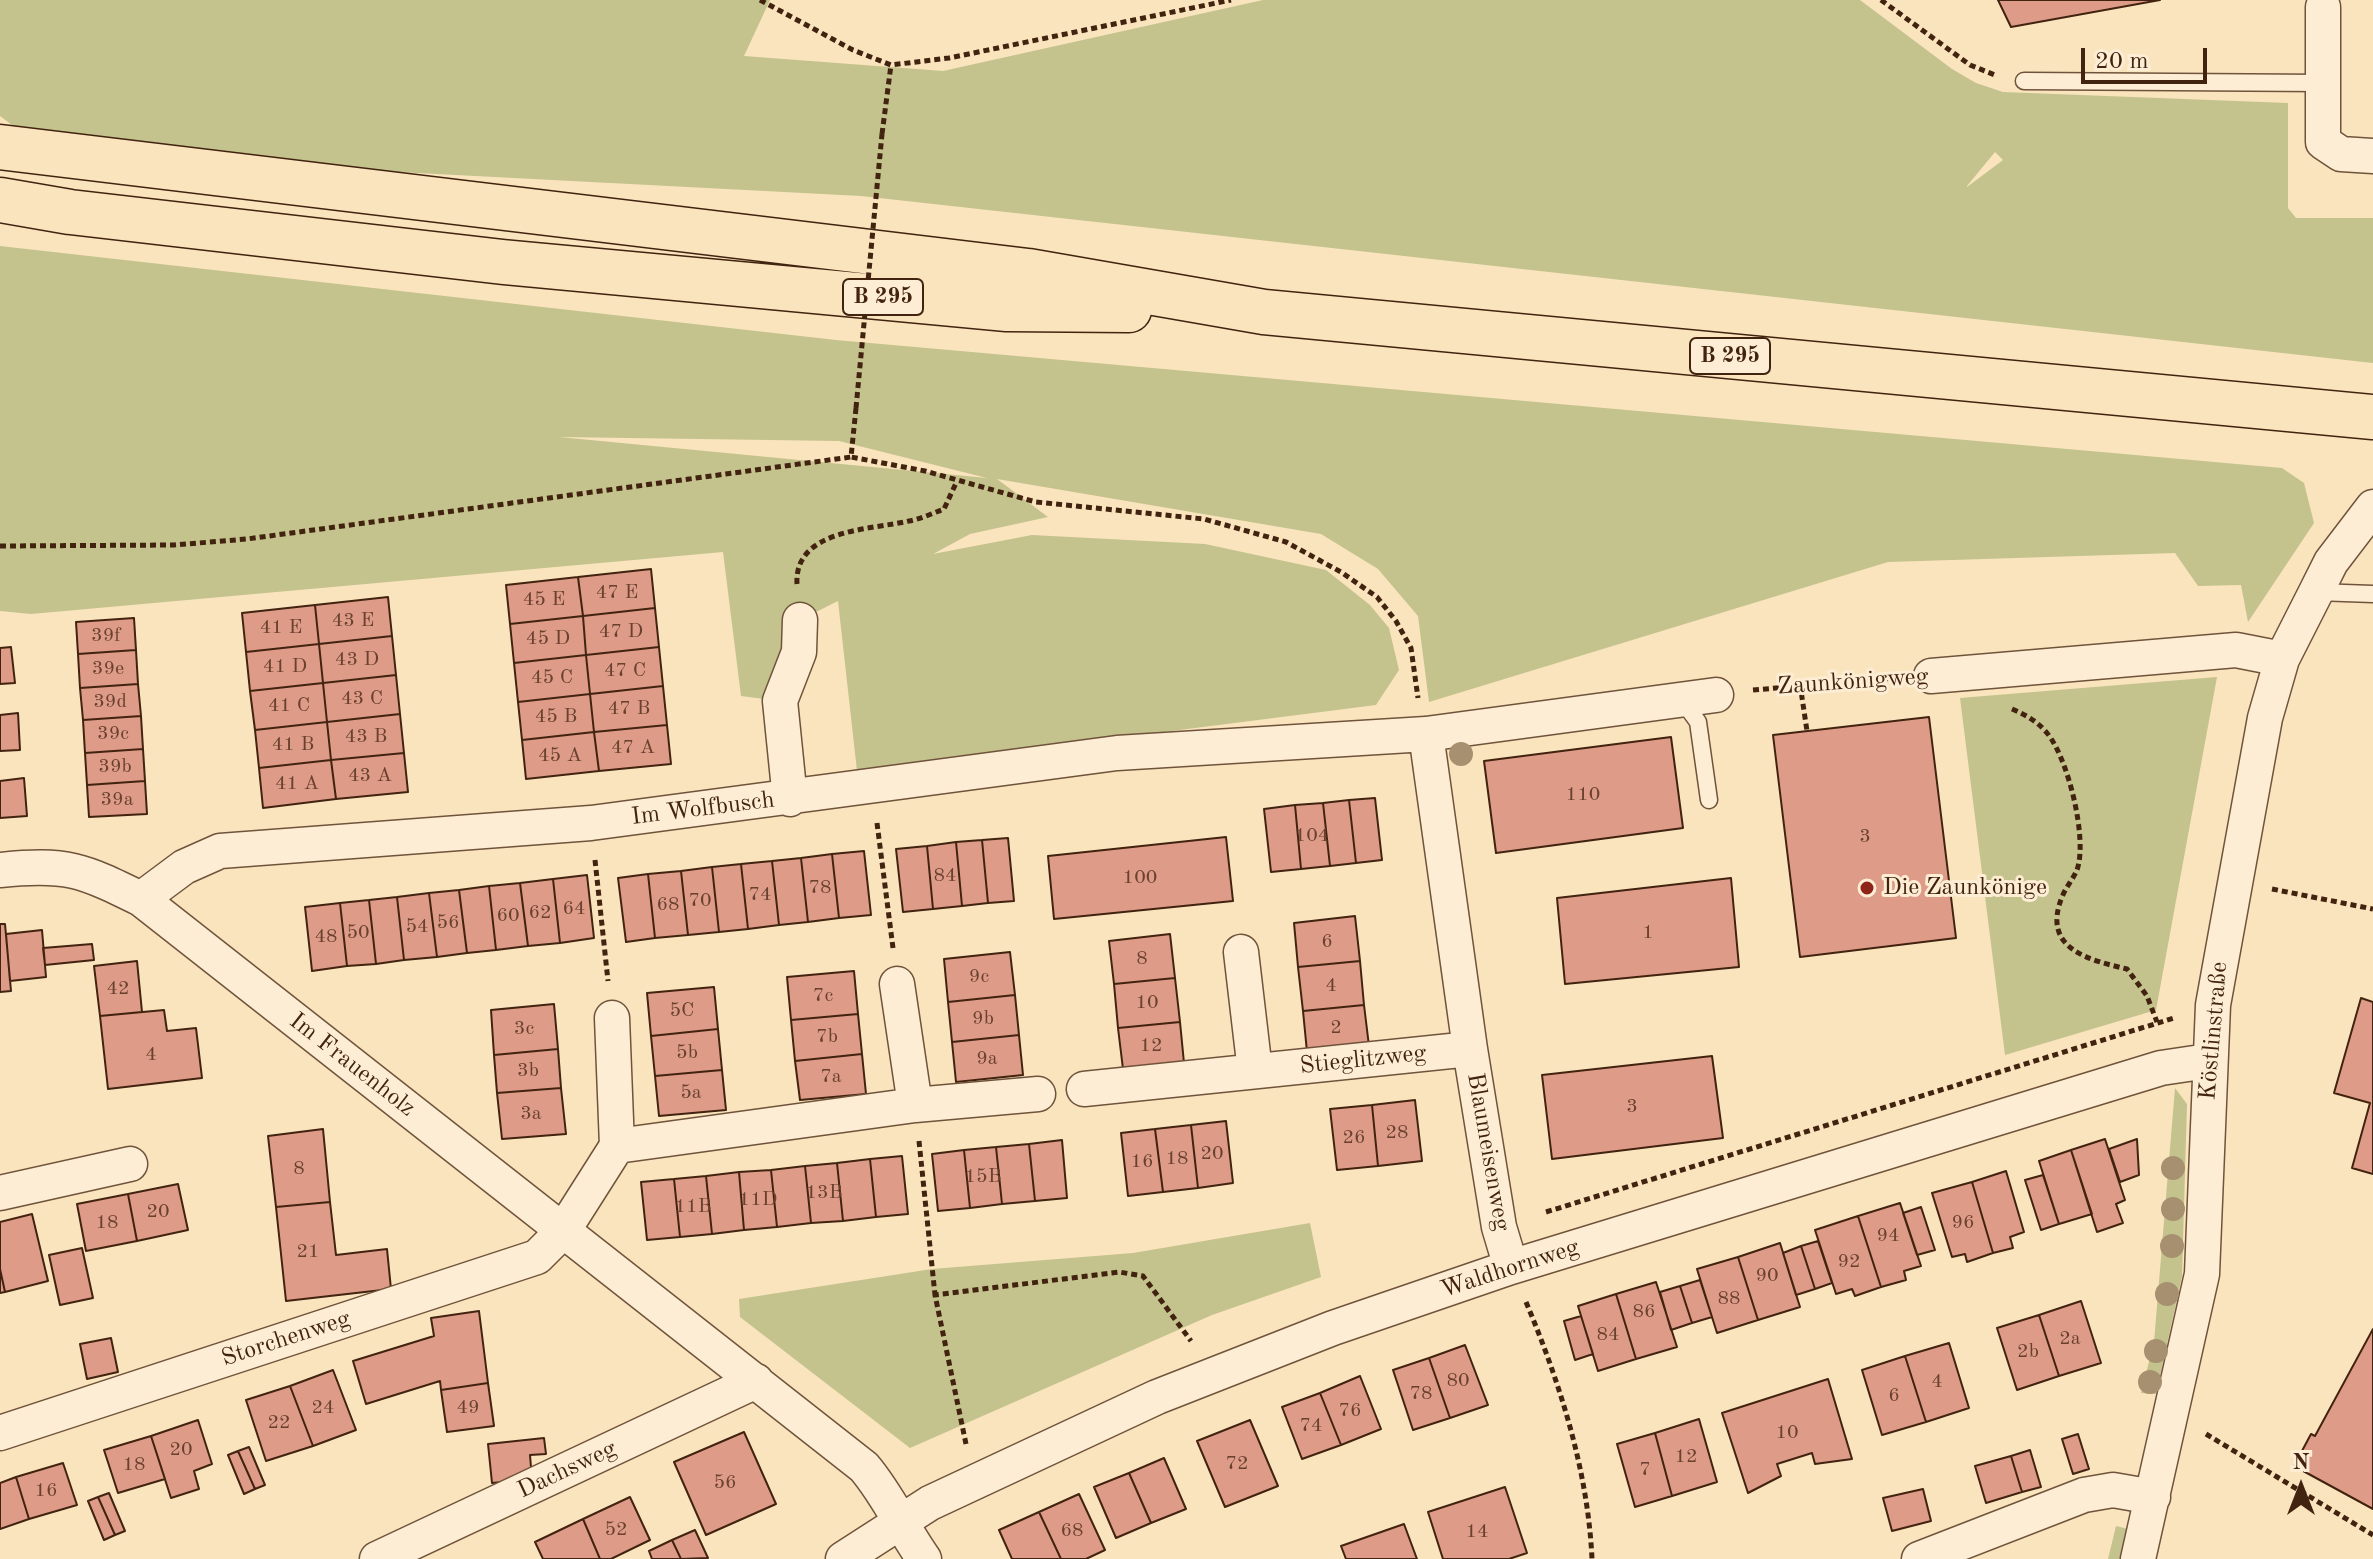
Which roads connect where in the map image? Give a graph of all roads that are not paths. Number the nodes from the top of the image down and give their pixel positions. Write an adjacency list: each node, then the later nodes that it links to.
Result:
1 (2324, 4): 3 (street)
2 (2024, 81): 3 (lane)
3 (2323, 83): 7 (street)
4 (0, 126): 6 (main road, B 295)
5 (0, 147): 6 (main road, B 295)
6 (51, 154): 9 (main road, B 295)
7 (2373, 156)
8 (0, 200): 9 (main road, B 295)
9 (1264, 312): 10 (main road, B 295)
10 (2373, 417)
11 (2366, 515): 12 (street, Köstlinstraße)
12 (2316, 592): 13 (lane); 15 (street, Köstlinstraße)
13 (2373, 594)
14 (800, 620): 20 (street)
15 (2282, 659): 16 (street, Zaunkönigweg); 28 (street, Köstlinstraße)
16 (1931, 676)
17 (1716, 695): 18 (street)
18 (1682, 700): 19 (street); 21 (lane)
19 (1426, 734): 20 (street, Im Wolfbusch); 27 (street, Blaumeisenweg)
20 (790, 799): 23 (street, Im Wolfbusch)
21 (1709, 800)
22 (0, 870): 23 (street)
23 (141, 899): 36 (street, Im Frauenholz)
24 (1241, 952): 29 (street)
25 (897, 984): 32 (street)
26 (612, 1018): 33 (street)
27 (1470, 1049): 29 (street, Stieglitzweg); 37 (street, Blaumeisenweg)
28 (2208, 1061): 37 (street, Waldhornweg); 40 (street, Köstlinstraße)
29 (1255, 1071): 30 (street, Stieglitzweg)
30 (1084, 1089)
31 (1038, 1094): 32 (street)
32 (915, 1105): 33 (street)
33 (617, 1146): 36 (street)
34 (130, 1164): 35 (street)
35 (0, 1193)
36 (563, 1231): 38 (street, Im Frauenholz); 39 (street, Storchenweg)
37 (1511, 1267): 41 (street, Waldhornweg)
38 (756, 1381): 41 (street, Im Frauenholz); 42 (street, Dachsweg)
39 (0, 1433)
40 (2153, 1497): 45 (street); 46 (street, Köstlinstraße)
41 (899, 1524): 43 (street, Waldhornweg); 44 (street, Im Frauenholz)
42 (377, 1559)
43 (843, 1559)
44 (924, 1559)
45 (1919, 1559)
46 (2138, 1559)

